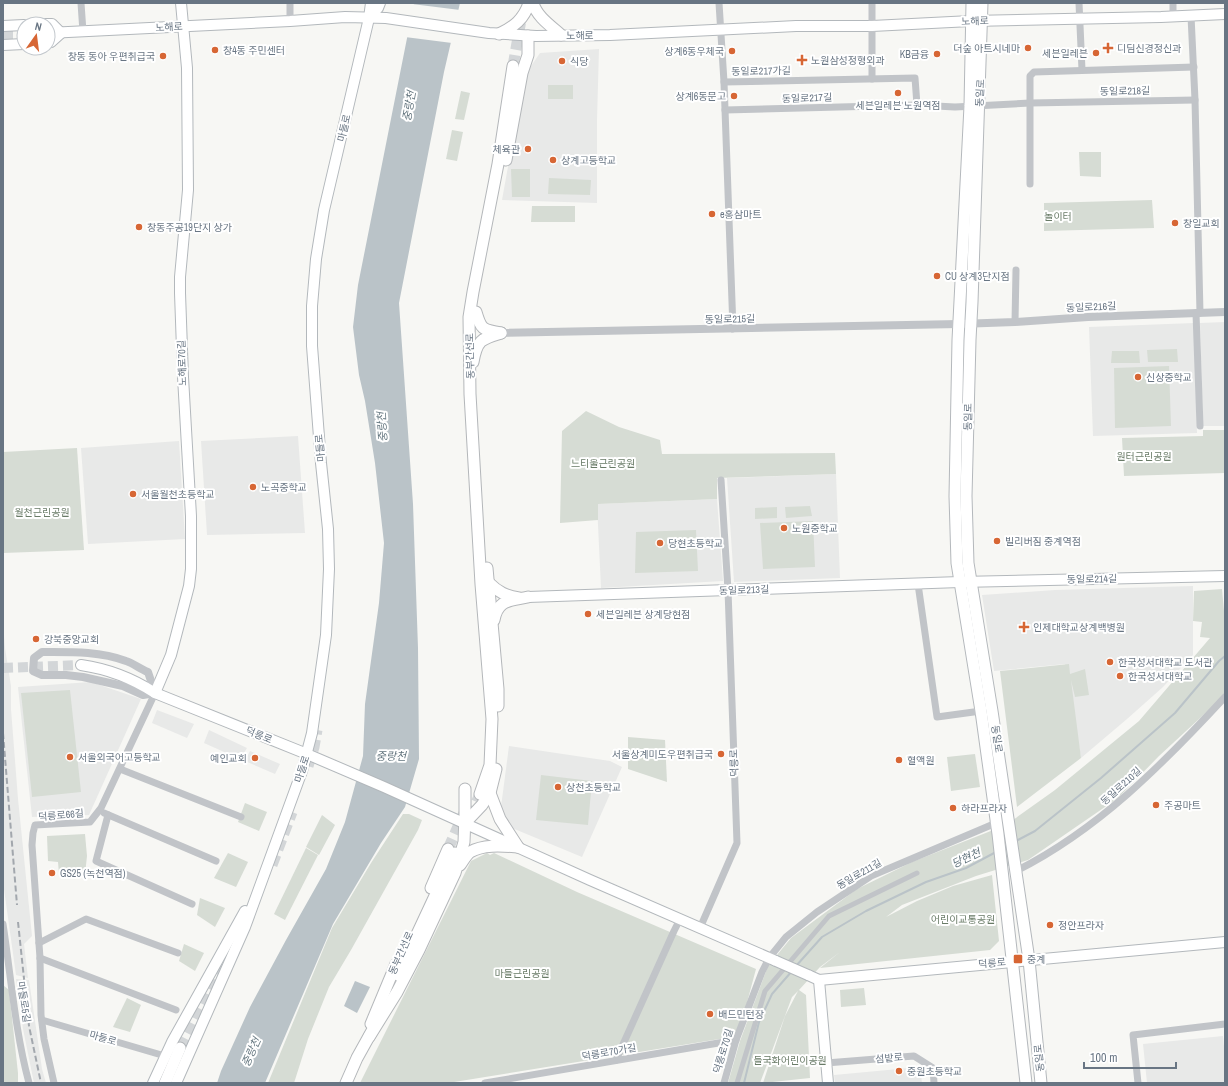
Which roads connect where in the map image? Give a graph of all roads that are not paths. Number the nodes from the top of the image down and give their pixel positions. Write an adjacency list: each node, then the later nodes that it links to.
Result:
1 (81, 3): 27 (street)
2 (181, 3): 23 (main road, 노해로70길)
3 (290, 3): 19 (street)
4 (371, 3): 17 (main road, 마들로)
5 (380, 3): 17 (main road, 마들로)
6 (530, 3): 30 (main road)
7 (534, 3): 31 (main road)
8 (719, 3): 25 (street)
9 (872, 3): 22 (street)
10 (972, 3): 20 (main road, 동일로)
11 (982, 3): 20 (main road, 동일로)
12 (1079, 3): 18 (street)
13 (1173, 3): 16 (street)
14 (1225, 14): 15 (main road, 노해로)
15 (1191, 16): 16 (main road, 노해로); 37 (street)
16 (1173, 17): 18 (main road, 노해로)
17 (369, 18): 19 (main road, 노해로); 30 (main road, 노해로); 75 (main road, 마들로)
18 (1079, 19): 20 (main road, 노해로); 38 (street)
19 (290, 21): 23 (main road, 노해로)
20 (977, 21): 22 (main road, 노해로); 44 (main road, 동일로)
21 (3, 26): 26 (main road)
22 (872, 26): 25 (main road, 노해로); 39 (street)
23 (183, 27): 27 (main road, 노해로); 71 (main road, 노해로70길)
24 (56, 28): 29 (main road)
25 (720, 29): 31 (main road, 노해로); 40 (street)
26 (16, 31)
27 (83, 32): 29 (main road, 노해로)
28 (56, 33): 29 (main road, 노해로)
29 (61, 33): 34 (main road)
30 (494, 33): 32 (main road, 노해로)
31 (561, 35): 32 (main road, 노해로)
32 (528, 36): 48 (main road)
33 (16, 38): 35 (main road)
34 (56, 38)
35 (3, 45)
36 (513, 66): 57 (main road, 동부간선로)
37 (1194, 67): 38 (street); 41 (street)
38 (1082, 70): 42 (street)
39 (872, 79): 40 (street, 동일로217가길); 43 (street, 동일로217가길)
40 (724, 82): 45 (street)
41 (1195, 100): 42 (street, 동일로218길); 50 (street)
42 (1030, 103): 44 (street, 동일로218길); 46 (street)
43 (917, 105): 44 (street, 동일로217길); 45 (street, 동일로217길)
44 (974, 105): 52 (main road, 동일로); 53 (main road, 동일로)
45 (725, 110): 54 (street)
46 (1030, 184)
47 (1016, 270): 51 (street)
48 (476, 312): 55 (main road); 56 (main road)
49 (1225, 312): 50 (street, 동일로216길)
50 (1198, 313): 51 (street, 동일로216길); 58 (street)
51 (1016, 322): 53 (street, 동일로216길)
52 (959, 324): 53 (street, 동일로216길); 54 (street, 동일로215길); 62 (main road, 동일로)
53 (970, 324): 62 (main road, 동일로)
54 (733, 329): 55 (street, 동일로215길)
55 (501, 333): 56 (main road)
56 (475, 350): 57 (main road)
57 (470, 382): 59 (main road, 동부간선로)
58 (1200, 426)
59 (475, 468): 63 (main road); 67 (main road, 동부간선로)
60 (721, 480): 65 (street, 덕릉로)
61 (1225, 576): 62 (main road, 동일로214길)
62 (965, 582): 64 (main road, 동일로213길); 74 (main road, 동일로); 85 (main road, 동일로)
63 (489, 583): 66 (main road); 67 (main road)
64 (918, 584): 65 (main road, 동일로213길); 74 (street)
65 (728, 590): 66 (main road, 동일로213길); 92 (street, 덕릉로)
66 (528, 597): 67 (main road)
67 (489, 632): 68 (main road, 동부간선로); 70 (main road)
68 (486, 650): 73 (main road, 동부간선로); 77 (main road, 동부간선로)
69 (81, 665): 71 (main road, 덕릉로)
70 (496, 673): 73 (main road); 77 (main road)
71 (155, 693): 71 (street); 75 (main road, 덕릉로); 76 (street)
72 (1225, 697): 85 (street, 동일로210길)
73 (491, 711): 77 (main road, 동부간선로)
74 (981, 711): 82 (main road, 동일로)
75 (307, 754): 81 (main road, 덕릉로); 88 (main road, 마들로)
76 (120, 769): 78 (street); 80 (street)
77 (477, 793): 81 (main road); 81 (main road); 83 (main road)
78 (99, 812): 79 (street); 94 (street, 덕릉로66길)
79 (108, 815): 84 (street); 89 (street)
80 (241, 817)
81 (464, 824): 83 (main road, 덕릉로); 86 (main road)
82 (997, 828): 97 (street, 동일로211길); 99 (main road, 동일로)
83 (518, 847): 86 (main road); 90 (main road, 덕릉로)
84 (216, 861)
85 (1015, 868): 98 (main road, 동일로)
86 (455, 873): 106 (main road)
87 (917, 873): 121 (street)
88 (264, 875): 101 (main road, 마들로); 103 (main road, 마들로)
89 (192, 904)
90 (680, 920): 92 (main road, 덕릉로); 111 (street)
91 (3, 924): 113 (street, 마들로5길)
92 (700, 928): 97 (main road, 덕릉로)
93 (1225, 942): 98 (main road, 덕릉로)
94 (39, 943): 95 (street); 96 (street, 덕릉로66길)
95 (178, 953)
96 (40, 958): 102 (street); 104 (street, 덕릉로66길)
97 (772, 960): 100 (main road, 덕릉로, bridge); 107 (street, 덕릉로70길)
98 (1028, 960): 99 (main road, 덕릉로); 125 (main road, 동일로)
99 (1012, 961): 100 (main road, 덕릉로); 124 (main road, 동일로)
100 (818, 980): 112 (main road)
101 (192, 1007): 103 (main road); 109 (main road, 마들로)
102 (176, 1010)
103 (206, 1017): 117 (main road, 마들로)
104 (42, 1020): 109 (street, 마들로); 114 (street, 덕릉로66길)
105 (1225, 1024): 126 (street)
106 (369, 1037): 110 (main road, 동부간선로); 110 (main road, 동부간선로)
107 (736, 1040): 111 (street, 덕릉로70가길); 120 (street, 덕릉로70길)
108 (180, 1048): 116 (main road)
109 (165, 1056): 115 (main road, 마들로)
110 (358, 1058): 118 (main road, 동부간선로)
111 (616, 1060): 119 (street, 덕릉로70가길)
112 (826, 1063): 122 (main road); 123 (street, 섬밭로)
113 (29, 1083)
114 (54, 1083)
115 (153, 1083)
116 (165, 1083)
117 (176, 1083)
118 (346, 1083)
119 (485, 1083)
120 (724, 1083)
121 (737, 1083)
122 (828, 1083)
123 (934, 1083)
124 (1026, 1083)
125 (1041, 1083)
126 (1138, 1083)

